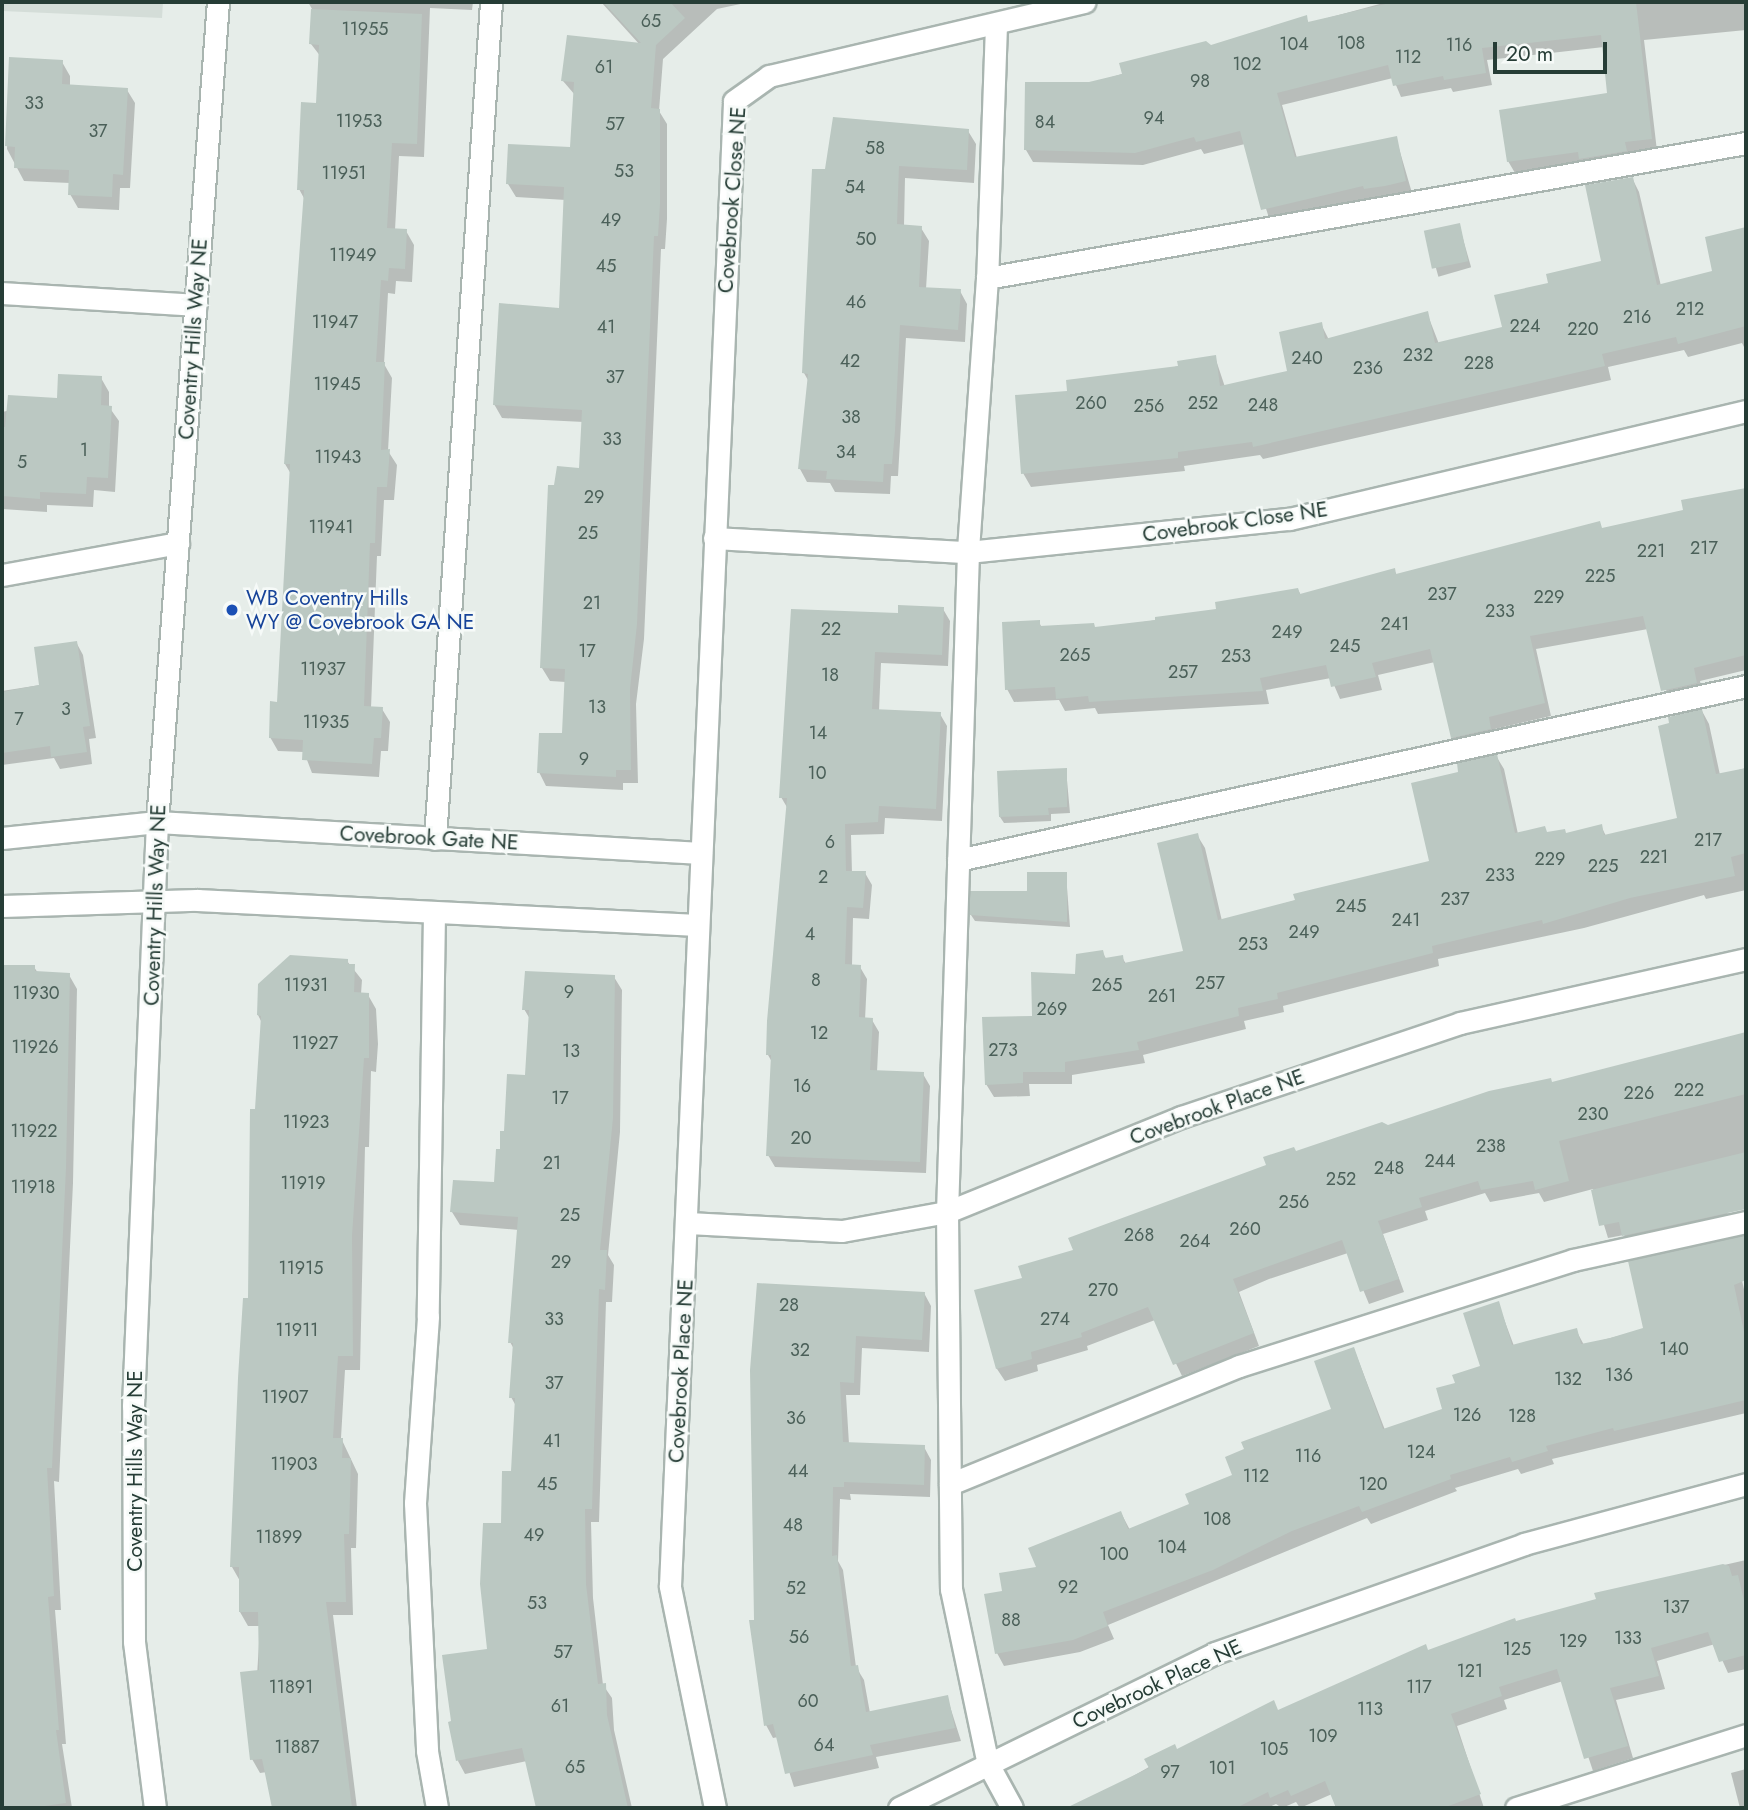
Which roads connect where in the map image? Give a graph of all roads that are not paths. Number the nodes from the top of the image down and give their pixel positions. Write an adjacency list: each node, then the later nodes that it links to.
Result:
1 (218, 2): 8 (street, Coventry Hills Way NE)
2 (491, 2): 17 (street)
3 (1084, 2): 4 (street, Covebrook Close NE)
4 (996, 25): 6 (street); 10 (street, Covebrook Close NE)
5 (1746, 143): 6 (street)
6 (987, 278): 12 (street)
7 (2, 293): 8 (street)
8 (195, 305): 11 (street, Coventry Hills Way NE)
9 (1746, 411): 12 (street, Covebrook Close NE)
10 (714, 538): 12 (street, Covebrook Close NE); 18 (street, Covebrook Close NE)
11 (178, 543): 13 (street); 15 (street, Coventry Hills Way NE)
12 (968, 552): 19 (street)
13 (2, 575)
14 (1746, 686): 19 (street)
15 (157, 822): 16 (street, Covebrook Gate NE); 17 (street, Covebrook Gate NE); 20 (street, Coventry Hills Way NE)
16 (2, 838)
17 (435, 839): 18 (street, Covebrook Gate NE)
18 (701, 853): 23 (street, Covebrook Place NE)
19 (958, 860): 25 (street)
20 (156, 902): 21 (street); 22 (street); 32 (street, Coventry Hills Way NE)
21 (2, 906)
22 (434, 913): 23 (street); 33 (street)
23 (697, 925): 27 (street, Covebrook Place NE)
24 (1746, 959): 25 (street, Covebrook Place NE)
25 (947, 1212): 27 (street, Covebrook Place NE); 28 (street)
26 (1746, 1222): 28 (street)
27 (688, 1223): 34 (street, Covebrook Place NE)
28 (950, 1484): 31 (street)
29 (1746, 1484): 31 (street, Covebrook Place NE)
30 (1746, 1735): 37 (street)
31 (988, 1764): 35 (street, Covebrook Place NE); 36 (street)
32 (155, 1808)
33 (437, 1808)
34 (715, 1808)
35 (899, 1808)
36 (1012, 1808)
37 (1517, 1808)

